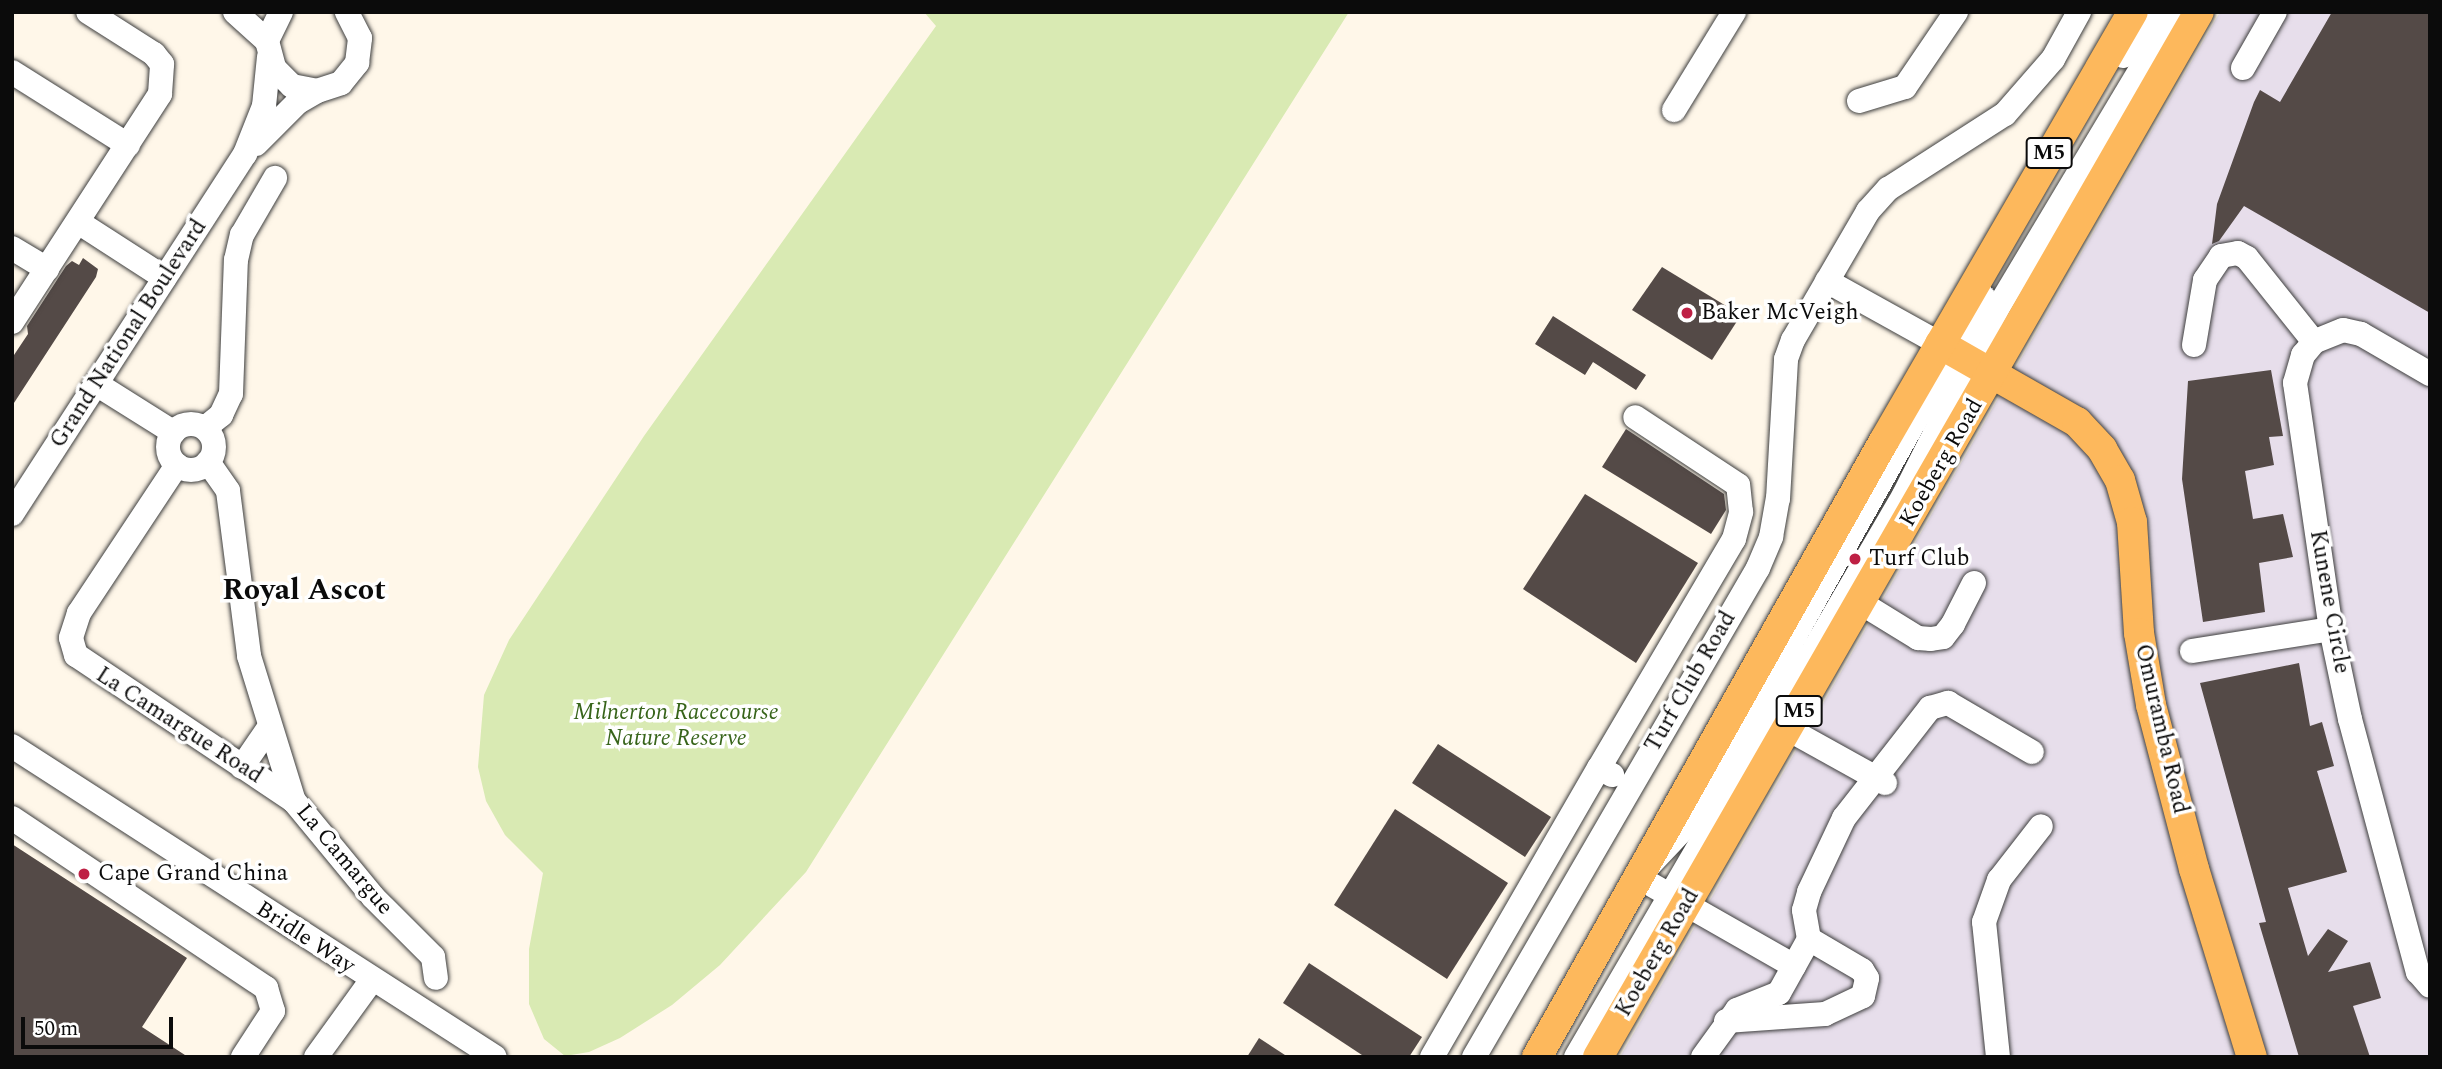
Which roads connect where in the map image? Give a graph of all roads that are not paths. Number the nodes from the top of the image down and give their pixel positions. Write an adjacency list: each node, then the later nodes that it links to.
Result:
1 (88, 12): 19 (street)
2 (235, 12): 13 (street)
3 (281, 12): 13 (street)
4 (1734, 12): 18 (street)
5 (1956, 12): 17 (street)
6 (2079, 12): 26 (street, Turf Club Road)
7 (2133, 12): 30 (main road, Koeberg Road / M5)
8 (2151, 12): 30 (street)
9 (2175, 12): 30 (street)
10 (2199, 12): 30 (main road, Koeberg Road / M5)
11 (2275, 12): 14 (street)
12 (353, 17): 16 (street, Grand National Boulevard)
13 (268, 49): 16 (street); 20 (street, Grand National Boulevard)
14 (2243, 68)
15 (12, 72): 19 (street)
16 (317, 91): 20 (street, Grand National Boulevard)
17 (1858, 101)
18 (1674, 110)
19 (128, 145): 22 (street)
20 (245, 154): 25 (street, Grand National Boulevard)
21 (275, 178): 34 (street)
22 (78, 222): 24 (street); 25 (street)
23 (12, 248): 24 (street)
24 (47, 269): 27 (street)
25 (165, 278): 32 (street, Grand National Boulevard)
26 (1827, 281): 30 (street); 50 (street, Turf Club Road)
27 (12, 322)
28 (2314, 341): 29 (street); 31 (street); 41 (street, Kunene Circle)
29 (2194, 345)
30 (1965, 357): 40 (main road, Koeberg Road / M5); 54 (main road, Koeberg Road / M5); 55 (street); 74 (main road, Omuramba Road)
31 (2430, 374)
32 (98, 385): 35 (street); 38 (street, Grand National Boulevard)
33 (1635, 417): 48 (street)
34 (205, 428): 35 (street); 36 (street, La Camargue)
35 (173, 432): 37 (street)
36 (208, 462): 37 (street); 43 (street, La Camargue)
37 (177, 465): 47 (street, La Camargue Road)
38 (12, 514)
39 (1974, 583): 40 (street)
40 (1861, 603): 44 (main road, Koeberg Road / M5)
41 (2331, 629): 42 (street); 60 (street, Kunene Circle)
42 (2192, 652)
43 (268, 729): 47 (street); 51 (street, La Camargue)
44 (1788, 729): 49 (street); 55 (main road, Koeberg Road / M5)
45 (13, 746): 59 (street, Bridle Way)
46 (2032, 752): 49 (street)
47 (242, 767): 51 (street, La Camargue Road)
48 (1599, 768): 50 (street); 67 (street)
49 (1879, 780): 56 (street)
50 (1631, 785): 68 (street, Turf Club Road)
51 (294, 801): 58 (street, La Camargue)
52 (12, 818): 64 (street)
53 (2041, 826): 73 (street)
54 (1638, 877): 55 (street); 69 (main road, Koeberg Road / M5)
55 (1678, 900): 57 (street); 70 (street); 71 (main road, Koeberg Road / M5)
56 (1809, 939): 57 (street); 62 (street)
57 (1794, 966): 61 (street)
58 (436, 978)
59 (371, 981): 65 (street); 66 (street, Bridle Way)
60 (2430, 986)
61 (1779, 993): 62 (street); 63 (street)
62 (1788, 1018): 63 (street)
63 (1726, 1021): 72 (street)
64 (243, 1057)
65 (316, 1057)
66 (495, 1057)
67 (1432, 1057)
68 (1474, 1057)
69 (1537, 1057)
70 (1576, 1057)
71 (1598, 1057)
72 (1703, 1057)
73 (1998, 1057)
74 (2252, 1057)

